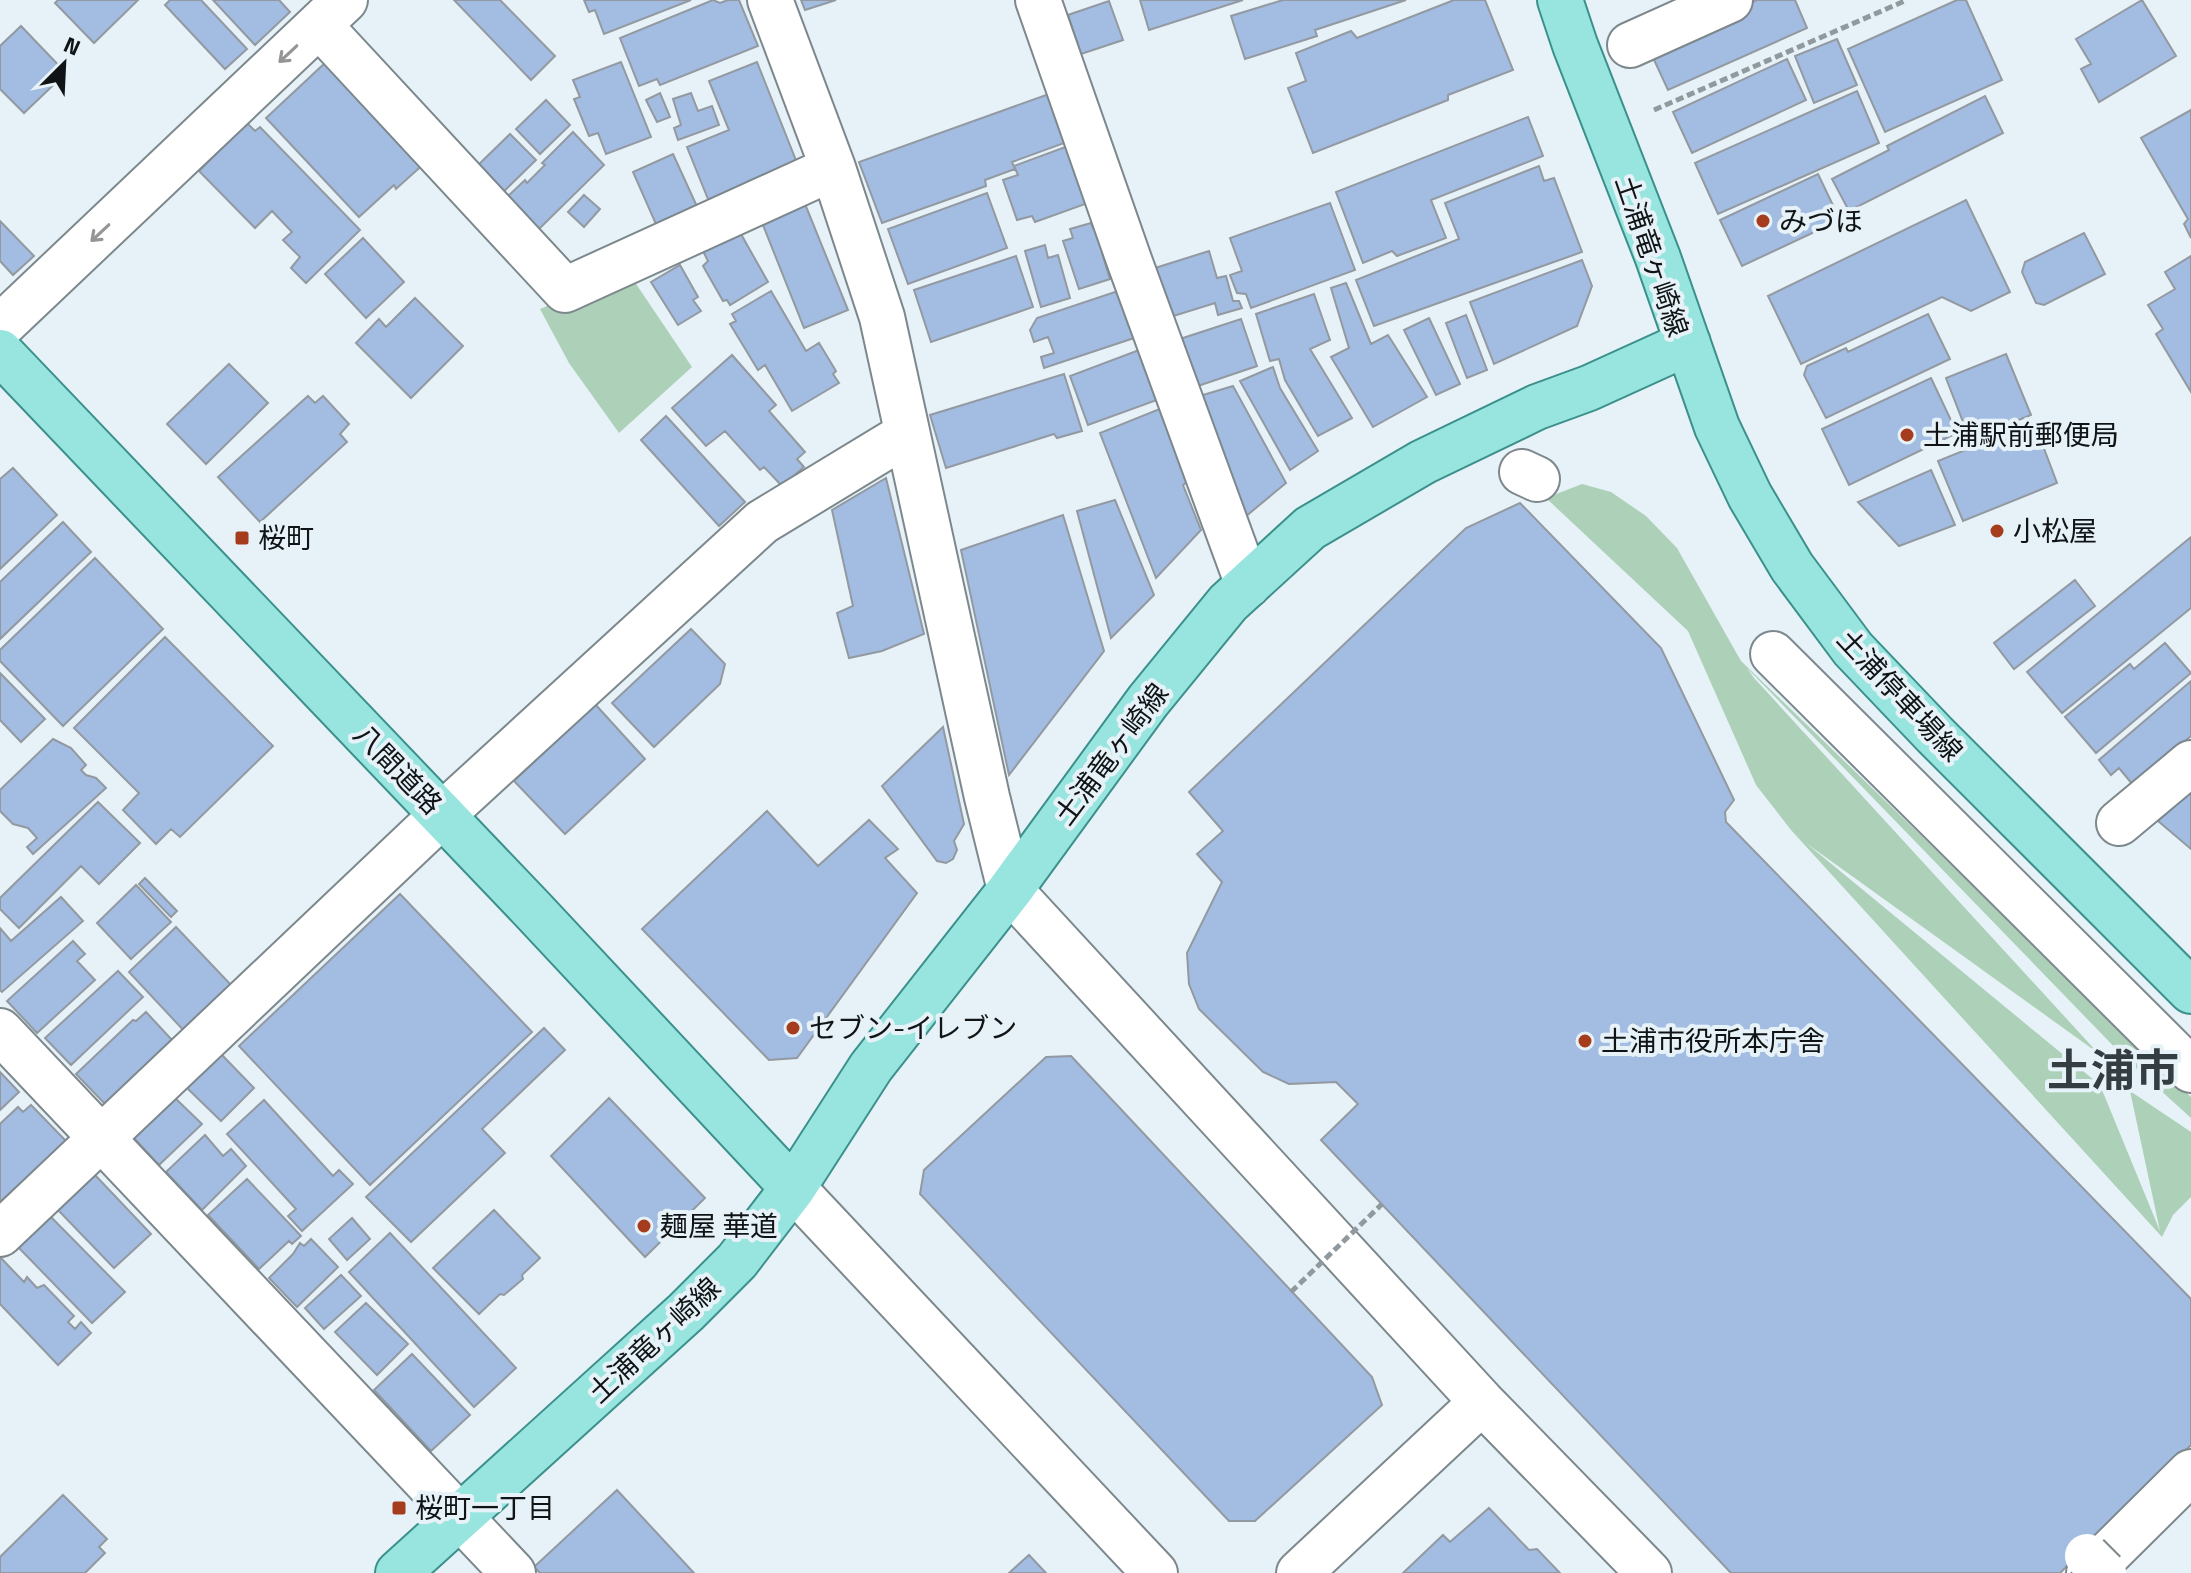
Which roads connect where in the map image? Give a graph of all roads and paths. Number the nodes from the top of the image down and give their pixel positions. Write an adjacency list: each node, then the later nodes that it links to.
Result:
1 (770, 0): 9 (street)
2 (1038, 0): 14 (street)
3 (1560, 0): 11 (main road, 土浦竜ヶ崎線)
4 (1730, 0): 7 (street)
5 (1907, 0): 8 (path)
6 (325, 11): 9 (street); 10 (street, one-way to 10)
7 (1630, 45)
8 (1654, 110)
9 (833, 168): 13 (street)
10 (0, 327)
11 (1688, 343): 14 (main road, 土浦竜ヶ崎線); 20 (main road, 土浦停車場線)
12 (0, 352): 17 (main road, 八間道路)
13 (907, 434): 17 (street); 19 (street)
14 (1248, 585): 19 (main road, 土浦竜ヶ崎線)
15 (1773, 654): 22 (street)
16 (2191, 763): 18 (street)
17 (442, 815): 23 (street); 24 (main road, 八間道路)
18 (2119, 823)
19 (1010, 890): 24 (main road, 土浦竜ヶ崎線); 28 (street)
20 (2191, 991)
21 (0, 1031): 23 (street)
22 (2191, 1070)
23 (101, 1139): 26 (street); 31 (street)
24 (793, 1188): 31 (main road, 土浦竜ヶ崎線); 35 (street)
25 (1382, 1204): 27 (path, bridge)
26 (0, 1234)
27 (1291, 1292)
28 (1482, 1402): 36 (street); 37 (street)
29 (2191, 1472): 32 (street)
30 (2191, 1497): 32 (street)
31 (461, 1518): 33 (main road, 土浦竜ヶ崎線); 34 (street)
32 (2098, 1569)
33 (398, 1573)
34 (513, 1573)
35 (1155, 1573)
36 (1299, 1573)
37 (1649, 1573)

